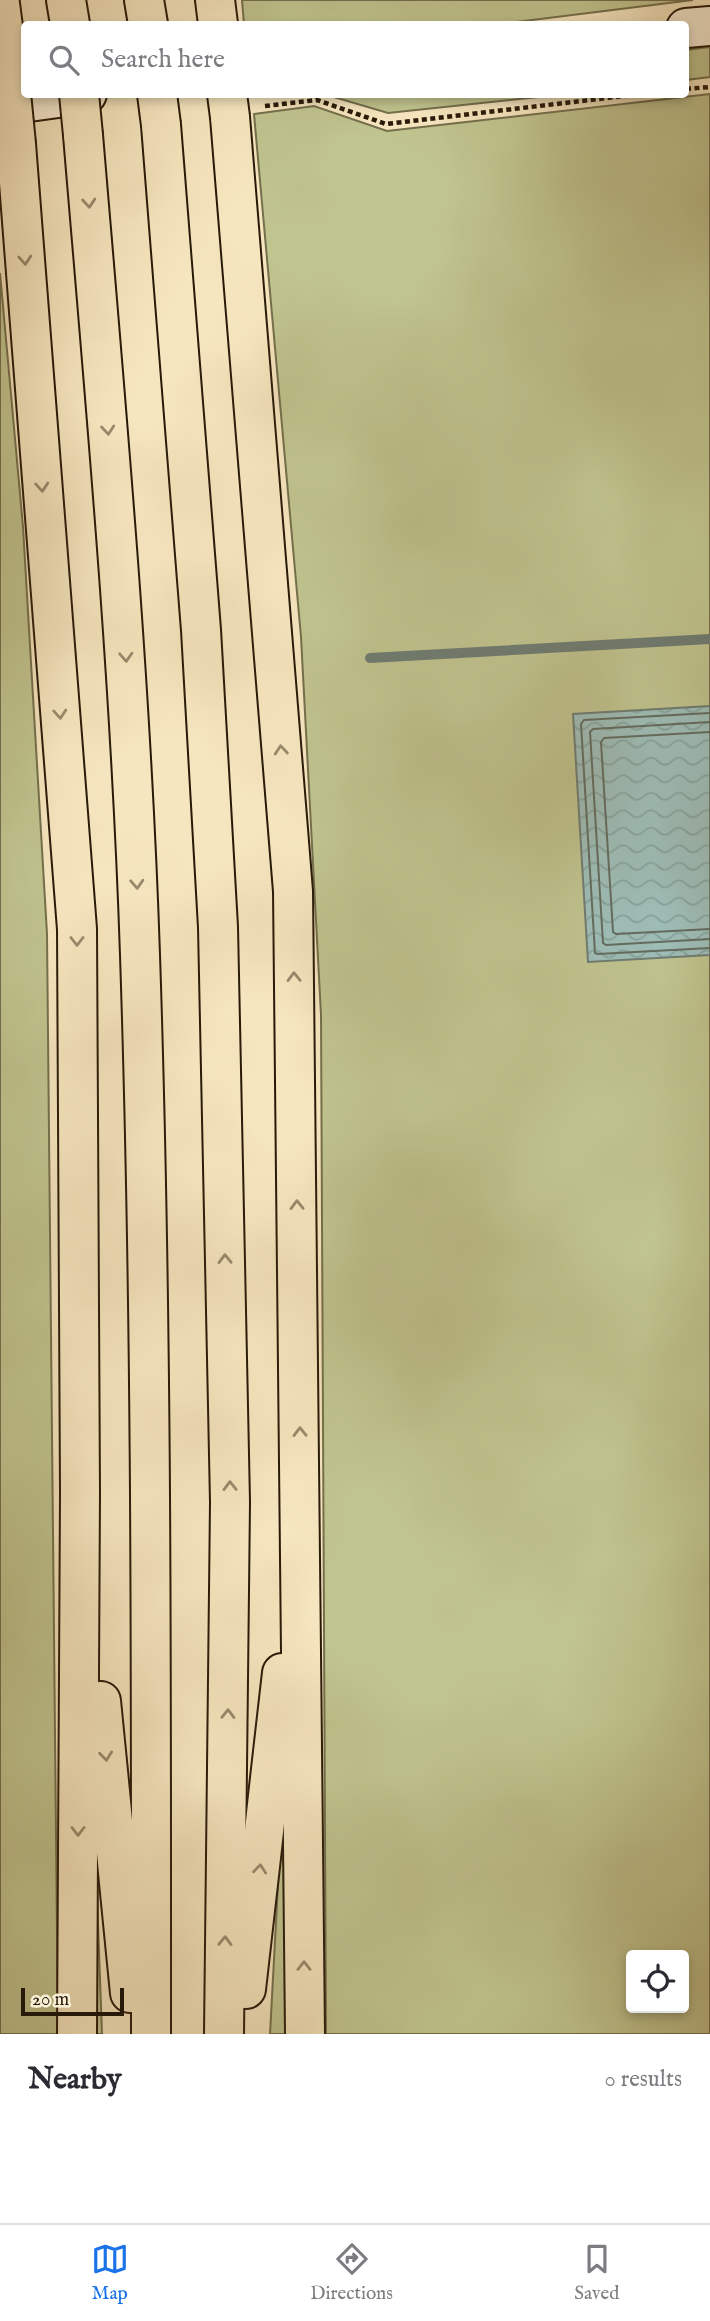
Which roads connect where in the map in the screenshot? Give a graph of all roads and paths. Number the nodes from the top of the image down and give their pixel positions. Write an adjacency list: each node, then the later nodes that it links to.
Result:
1 (66, 0): 5 (highway)
2 (144, 0): 6 (highway)
3 (215, 0): 7 (highway)
4 (0, 4): 12 (highway)
5 (70, 21)
6 (148, 21)
7 (218, 21)
8 (710, 26): 9 (main road)
9 (689, 28)
10 (710, 87): 11 (path)
11 (689, 89)
12 (5, 90): 17 (highway, one-way to 17, bridge)
13 (79, 98): 21 (highway, one-way to 21, bridge)
14 (607, 98): 15 (path)
15 (240, 106): 18 (highway, one-way to 15)
16 (159, 110): 22 (highway, one-way to 16)
17 (80, 1493): 19 (highway, one-way to 19); 20 (highway, one-way to 20)
18 (301, 1500): 23 (highway, one-way to 18); 24 (highway, one-way to 18)
19 (77, 2034)
20 (134, 2034)
21 (151, 2034)
22 (224, 2034)
23 (241, 2034)
24 (305, 2034)

